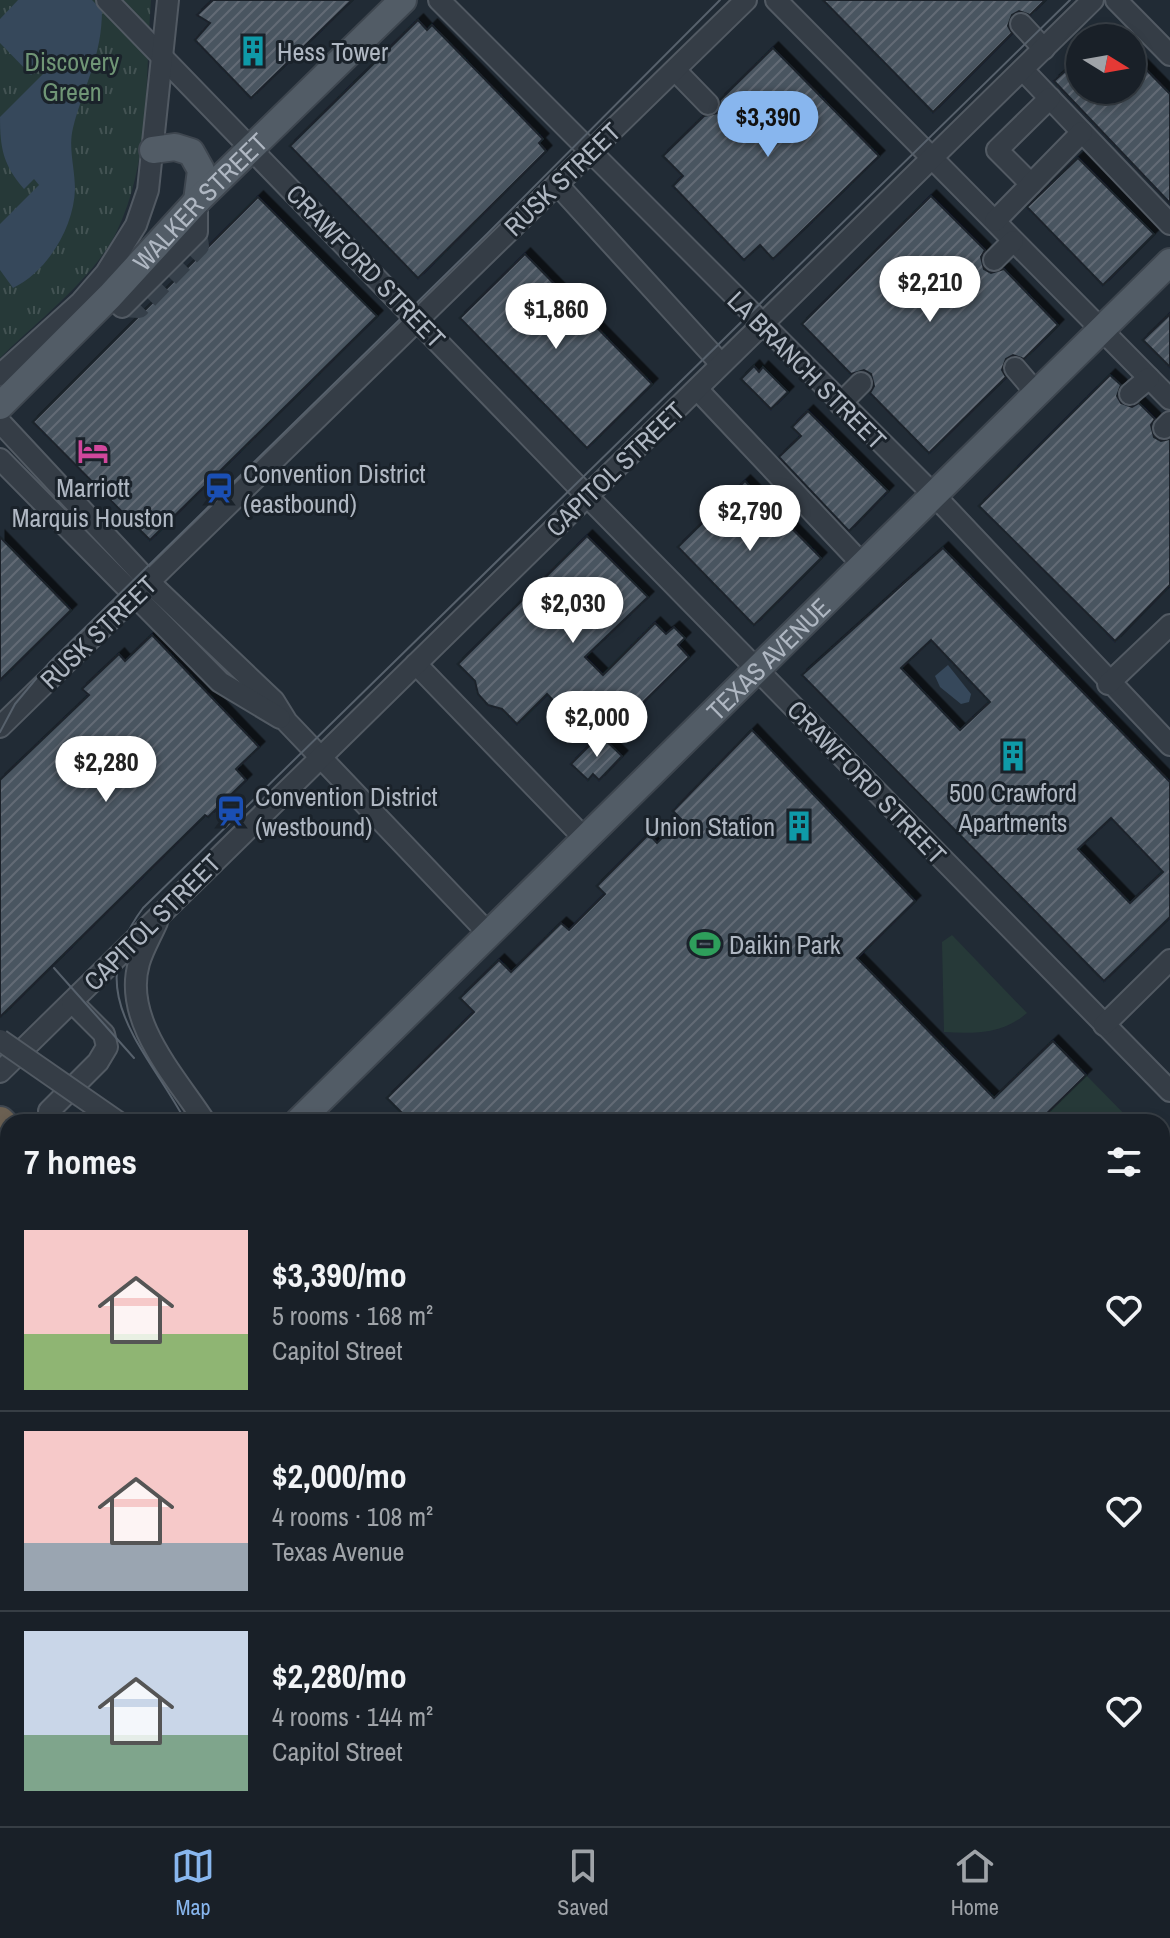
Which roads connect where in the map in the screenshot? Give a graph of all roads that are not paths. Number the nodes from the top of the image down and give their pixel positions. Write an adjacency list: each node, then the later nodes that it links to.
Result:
1 (107, 0): 12 (street, CRAWFORD STREET)
2 (168, 0): 12 (street)
3 (403, 0): 19 (main road, WALKER STREET)
4 (439, 0): 20 (street, LA BRANCH STREET)
5 (746, 0): 13 (street, RUSK STREET)
6 (776, 0): 21 (street)
7 (1093, 0): 10 (street, CAPITOL STREET)
8 (1116, 0): 11 (street)
9 (1021, 24): 10 (street)
10 (1044, 49): 14 (street, CAPITOL STREET)
11 (1170, 55)
12 (164, 59): 18 (street); 19 (street, CRAWFORD STREET)
13 (675, 70): 16 (street); 20 (street, RUSK STREET)
14 (1023, 70): 15 (street); 21 (street, CAPITOL STREET)
15 (1050, 98): 17 (street); 23 (street)
16 (708, 104)
17 (1082, 132): 23 (street); 26 (street)
18 (153, 150): 24 (main road); 30 (street)
19 (253, 150): 24 (main road, WALKER STREET); 31 (street, CRAWFORD STREET)
20 (591, 151): 22 (street, RUSK STREET); 32 (street, LA BRANCH STREET)
21 (932, 158): 25 (street); 32 (street, CAPITOL STREET)
22 (557, 184): 31 (street, RUSK STREET); 34 (street)
23 (1031, 184): 25 (street)
24 (197, 201): 30 (main road, WALKER STREET)
25 (995, 221): 27 (street)
26 (1170, 224)
27 (1013, 241): 28 (street); 33 (street)
28 (994, 260)
29 (1170, 262): 33 (main road, TEXAS AVENUE)
30 (103, 290): 36 (street); 44 (main road, WALKER STREET)
31 (419, 319): 48 (street, CRAWFORD STREET); 50 (street, RUSK STREET)
32 (761, 325): 34 (street, CAPITOL STREET); 43 (street, LA BRANCH STREET)
33 (1101, 330): 37 (street); 40 (main road, TEXAS AVENUE)
34 (721, 364): 39 (street, CAPITOL STREET)
35 (1015, 368): 40 (street)
36 (0, 375)
37 (1149, 378): 41 (street); 42 (street)
38 (861, 383): 43 (street)
39 (697, 389): 48 (street, CAPITOL STREET); 49 (street)
40 (1037, 394): 47 (main road, TEXAS AVENUE)
41 (1130, 394)
42 (1170, 399)
43 (840, 404): 47 (street, LA BRANCH STREET)
44 (0, 406)
45 (0, 422): 50 (street)
46 (0, 459): 50 (street)
47 (934, 495): 49 (main road, TEXAS AVENUE); 54 (street, LA BRANCH STREET)
48 (587, 496): 52 (street, CAPITOL STREET); 53 (street, CRAWFORD STREET)
49 (863, 565): 53 (main road, TEXAS AVENUE)
50 (142, 589): 55 (street, RUSK STREET); 57 (street)
51 (1170, 625): 54 (street)
52 (416, 664): 57 (street, CAPITOL STREET); 58 (street)
53 (757, 669): 58 (main road, TEXAS AVENUE); 63 (street, CRAWFORD STREET)
54 (1108, 684): 56 (street, LA BRANCH STREET)
55 (0, 727)
56 (1170, 745)
57 (321, 757): 59 (street, CAPITOL STREET); 60 (street)
58 (585, 839): 60 (main road, TEXAS AVENUE)
59 (160, 915): 62 (street, CAPITOL STREET); 69 (street)
60 (489, 934): 70 (main road, TEXAS AVENUE)
61 (1170, 960): 63 (street)
62 (72, 1002): 65 (street, CAPITOL STREET); 67 (street)
63 (1104, 1025): 66 (street, CRAWFORD STREET)
64 (0, 1040): 68 (street, bridge)
65 (0, 1072)
66 (1170, 1091)
67 (49, 1111)
68 (106, 1114)
69 (200, 1114)
70 (306, 1114)

